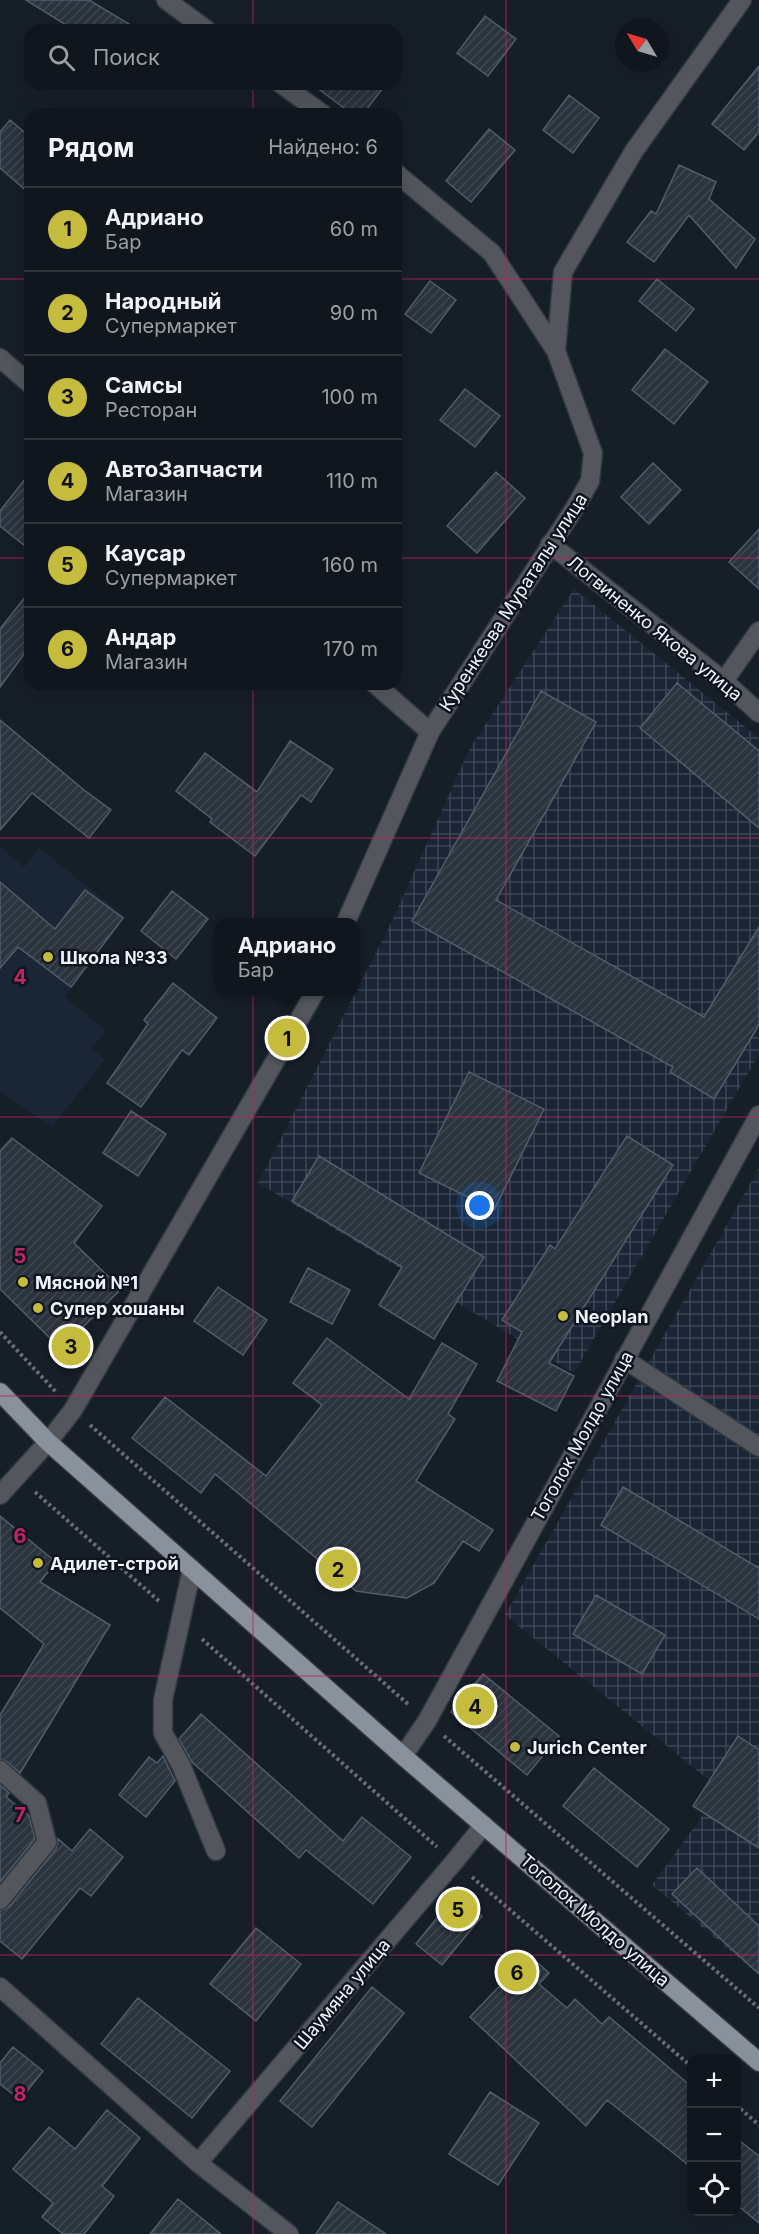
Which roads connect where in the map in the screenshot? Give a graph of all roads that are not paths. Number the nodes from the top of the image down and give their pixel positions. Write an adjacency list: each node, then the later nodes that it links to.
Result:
1 (166, 0): 3 (street)
2 (742, 0): 7 (street, Куренкеева Мураталы улица)
3 (199, 24)
4 (289, 90): 5 (street)
5 (314, 108)
6 (402, 177): 7 (street)
7 (556, 351): 10 (street, Куренкеева Мураталы улица)
8 (0, 358): 9 (street)
9 (24, 379)
10 (550, 544): 12 (street, Логвиненко Якова улица); 15 (street, Куренкеева Мураталы улица)
11 (759, 631): 12 (street)
12 (724, 681): 14 (street, Логвиненко Якова улица)
13 (382, 690): 15 (street)
14 (759, 713)
15 (430, 732): 16 (street, Куренкеева Мураталы улица)
16 (348, 918)
17 (313, 996): 21 (street)
18 (759, 1115): 19 (street, Тоголок Молдо улица)
19 (624, 1359): 22 (street); 25 (street, Тоголок Молдо улица)
20 (0, 1392): 21 (main road, Тоголок Молдо улица)
21 (48, 1442): 23 (street); 24 (main road, Тоголок Молдо улица)
22 (759, 1447)
23 (0, 1495)
24 (192, 1569): 25 (main road, Тоголок Молдо улица); 28 (street)
25 (403, 1756): 27 (main road, Тоголок Молдо улица)
26 (0, 1770): 29 (street)
27 (484, 1824): 31 (main road, Тоголок Молдо улица); 32 (street, Шаумяна улица)
28 (216, 1851)
29 (0, 1900)
30 (0, 1987): 32 (street)
31 (759, 2062)
32 (198, 2163): 33 (street)
33 (289, 2234)

